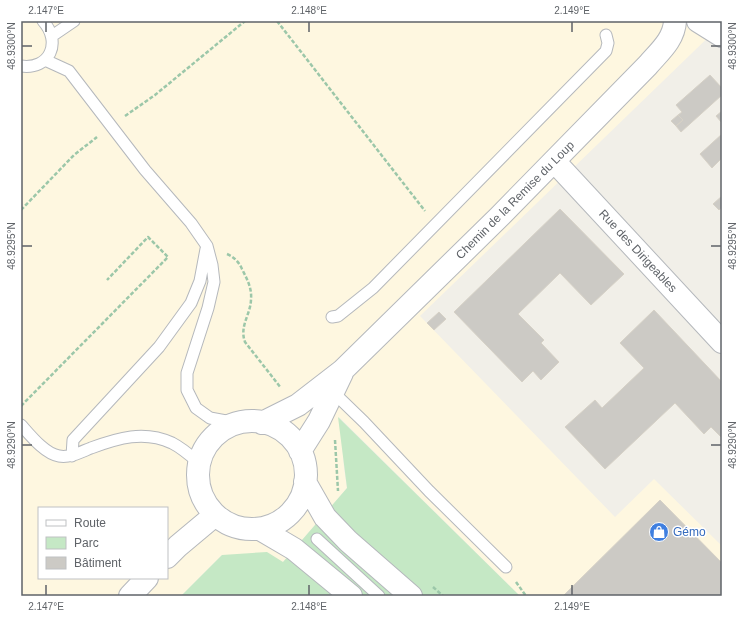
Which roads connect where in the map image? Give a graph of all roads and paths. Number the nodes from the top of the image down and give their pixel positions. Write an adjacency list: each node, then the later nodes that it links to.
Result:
1 (43, 21): 8 (lane)
2 (74, 21): 8 (lane)
3 (245, 21): 12 (path)
4 (277, 21): 15 (path)
5 (675, 21): 13 (street, Chemin de la Remise du Loup)
6 (698, 21): 9 (street)
7 (606, 35): 15 (lane)
8 (52, 36): 10 (lane)
9 (722, 36)
10 (45, 60): 11 (lane); 12 (lane)
11 (21, 66)
12 (111, 126): 14 (path); 16 (lane)
13 (554, 161): 19 (street, Rue des Dirigeables); 20 (street, Chemin de la Remise du Loup)
14 (21, 210)
15 (435, 225): 18 (lane)
16 (207, 246): 22 (path); 25 (lane); 29 (lane)
17 (106, 280): 23 (path)
18 (332, 317)
19 (722, 342)
20 (342, 371): 21 (street, Chemin de la Remise du Loup); 24 (street, Chemin de la Remise du Loup)
21 (333, 392): 28 (street, Chemin de la Remise du Loup); 37 (lane)
22 (285, 393)
23 (21, 406)
24 (262, 422): 25 (street); 28 (street)
25 (238, 423): 30 (street)
26 (21, 425): 29 (lane)
27 (334, 434): 32 (path)
28 (300, 451): 31 (street)
29 (72, 456): 30 (lane)
30 (199, 463): 33 (street)
31 (305, 482): 34 (street); 43 (street)
32 (339, 497)
33 (215, 515): 34 (street); 36 (street)
34 (260, 529): 41 (street)
35 (317, 539): 42 (lane)
36 (168, 556)
37 (506, 567)
38 (146, 579): 40 (street)
39 (430, 584): 44 (path)
40 (130, 596)
41 (350, 596)
42 (379, 596)
43 (411, 596)
44 (443, 596)

